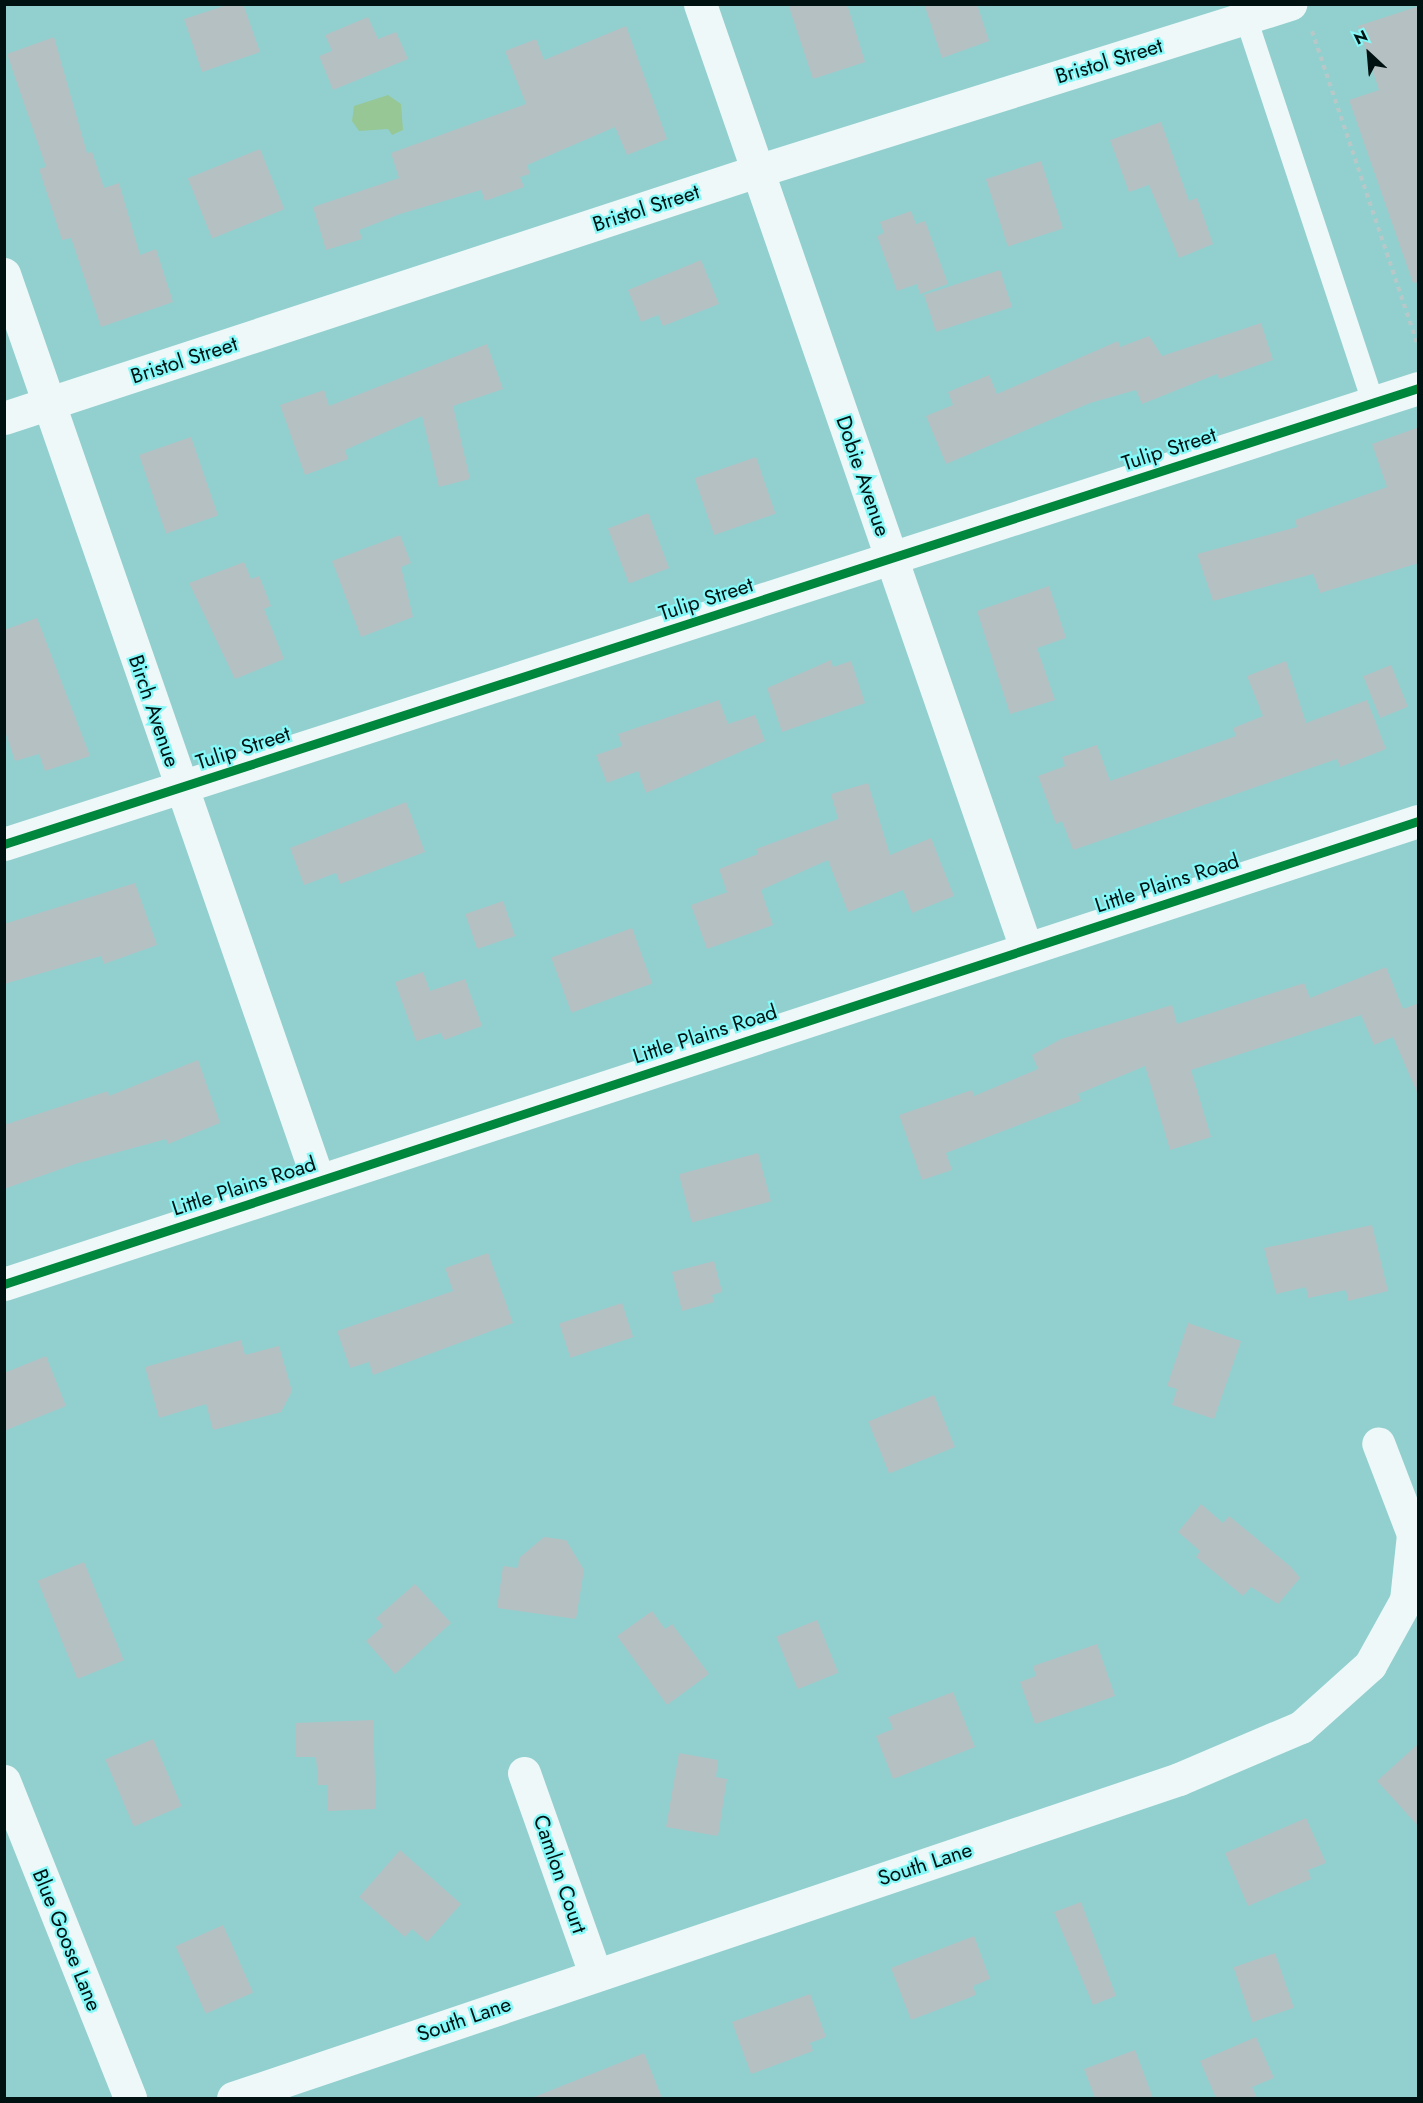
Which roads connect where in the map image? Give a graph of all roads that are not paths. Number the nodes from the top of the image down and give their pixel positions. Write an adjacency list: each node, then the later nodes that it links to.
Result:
1 (700, 4): 4 (street, Dobie Avenue)
2 (1290, 4): 3 (street, Bristol Street)
3 (1246, 18): 4 (street, Bristol Street); 7 (lane)
4 (757, 171): 8 (street, Bristol Street); 10 (street, Dobie Avenue)
5 (4, 274): 8 (street, Birch Avenue)
6 (1419, 388): 7 (street, Tulip Street)
7 (1373, 403): 10 (street, Tulip Street)
8 (49, 404): 9 (street, Bristol Street); 11 (street, Birch Avenue)
9 (4, 418)
10 (891, 558): 11 (street, Tulip Street); 14 (street, Dobie Avenue)
11 (180, 787): 13 (street, Tulip Street); 15 (street, Birch Avenue)
12 (1419, 821): 14 (street, Little Plains Road)
13 (4, 844)
14 (1026, 948): 15 (street, Little Plains Road)
15 (318, 1180): 16 (street, Little Plains Road)
16 (4, 1284)
17 (1378, 1443): 20 (street, South Lane)
18 (524, 1773): 20 (street, Camlon Court)
19 (4, 1781): 21 (street, Blue Goose Lane)
20 (595, 1974): 22 (street, South Lane)
21 (130, 2098)
22 (233, 2098)

